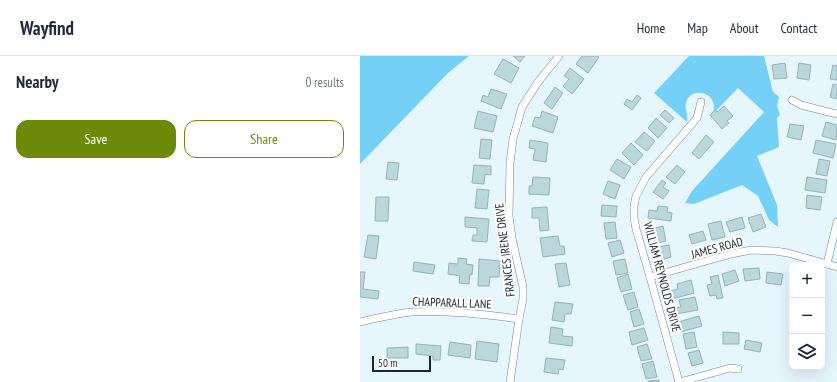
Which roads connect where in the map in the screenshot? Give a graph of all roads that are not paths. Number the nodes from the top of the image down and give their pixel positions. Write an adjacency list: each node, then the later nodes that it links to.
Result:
1 (559, 56): 9 (street, FRANCES IRENE DRIVE)
2 (792, 100): 4 (street)
3 (701, 102): 8 (street, WILLIAM REYNOLDS DRIVE)
4 (837, 114)
5 (837, 222): 6 (street)
6 (827, 264): 7 (street, JAMES ROAD); 8 (street, JAMES ROAD)
7 (837, 267)
8 (650, 277): 13 (street, WILLIAM REYNOLDS DRIVE)
9 (519, 319): 10 (street, CHAPPARALL LANE); 12 (street, FRANCES IRENE DRIVE)
10 (360, 322)
11 (738, 369): 13 (street)
12 (510, 382)
13 (680, 382)

